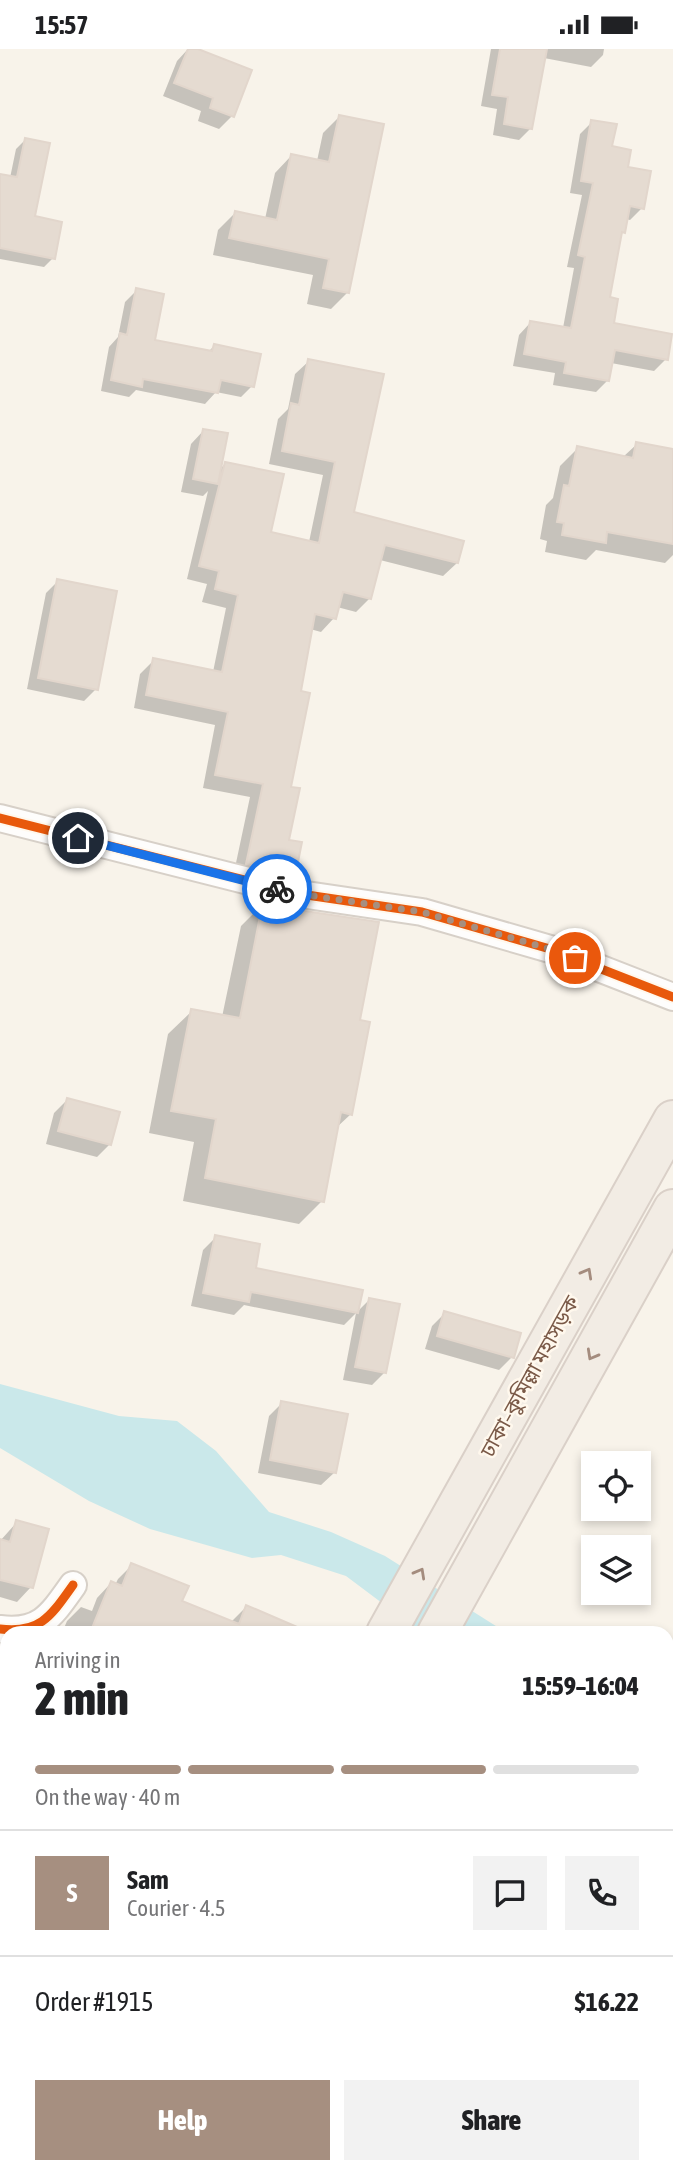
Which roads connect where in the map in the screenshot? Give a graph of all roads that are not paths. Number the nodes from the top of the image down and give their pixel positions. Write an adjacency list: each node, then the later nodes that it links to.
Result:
1 (0, 818): 2 (street)
2 (673, 997)
3 (673, 1120): 7 (highway, ঢাকা–কুমিল্লা মহাসড়ক, one-way to 3)
4 (669, 1225): 8 (highway, one-way to 8)
5 (73, 1585): 6 (street)
6 (34, 1626)
7 (390, 1626)
8 (441, 1626)

